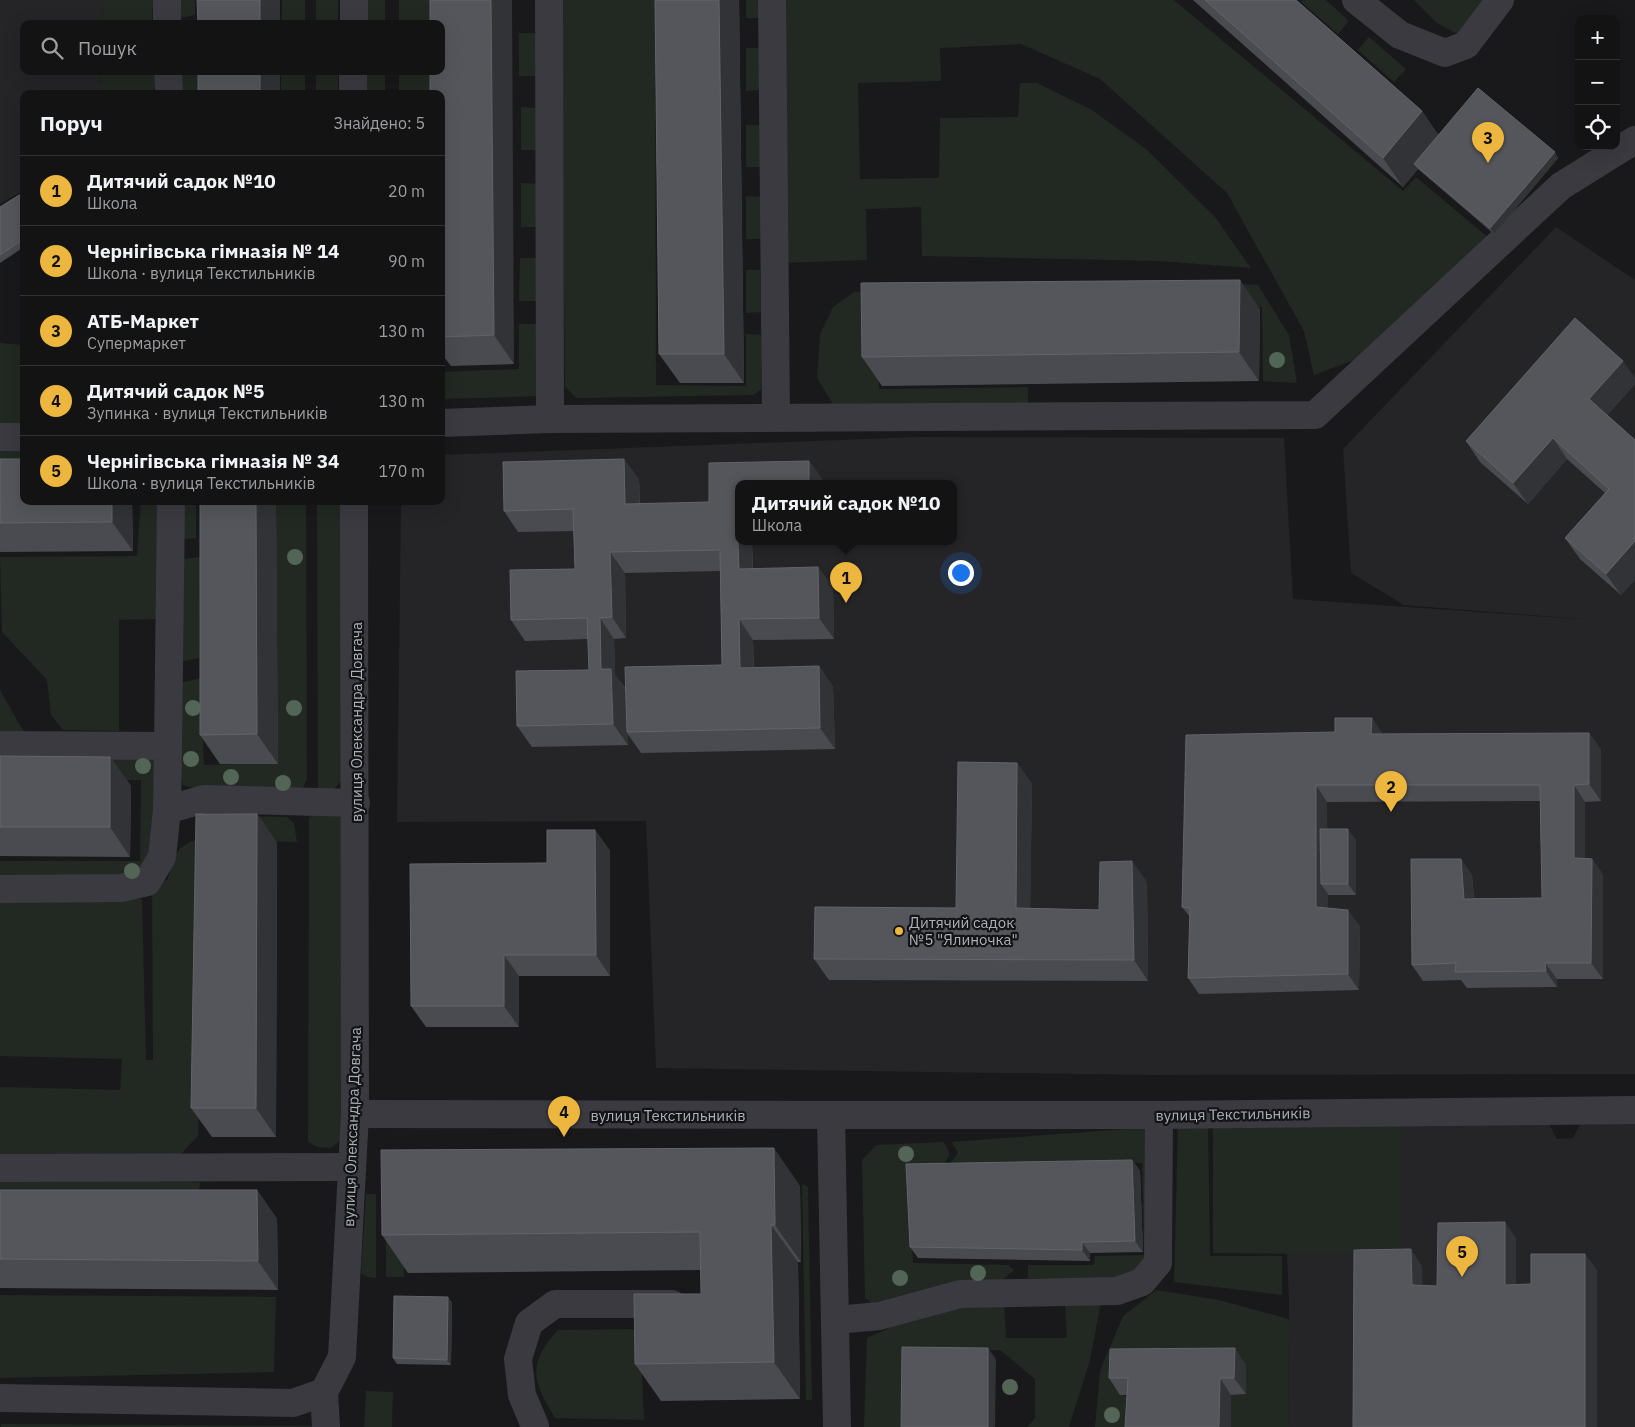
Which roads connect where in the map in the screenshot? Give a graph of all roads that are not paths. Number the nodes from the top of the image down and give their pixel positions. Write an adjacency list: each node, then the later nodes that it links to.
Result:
1 (167, 0): 7 (street)
2 (354, 0): 8 (street)
3 (549, 0): 15 (street)
4 (772, 0): 14 (street)
5 (1356, 0): 6 (street)
6 (1500, 0)
7 (167, 20)
8 (354, 20)
9 (168, 75): 11 (street)
10 (353, 75): 12 (street)
11 (169, 90)
12 (353, 90)
13 (1635, 140): 14 (street)
14 (776, 417): 15 (street)
15 (550, 419): 16 (street)
16 (445, 424)
17 (0, 437): 18 (street)
18 (20, 437)
19 (171, 505): 22 (street)
20 (354, 505): 23 (street, вулиця Олександра Довгача)
21 (0, 745): 22 (street)
22 (168, 746): 24 (street)
23 (356, 803): 24 (street); 27 (street, вулиця Олександра Довгача)
24 (167, 810): 25 (street)
25 (0, 889)
26 (1635, 1110): 29 (street, вулиця Текстильників)
27 (355, 1114): 28 (street, вулиця Текстильників); 30 (street, вулиця Олександра Довгача)
28 (831, 1115): 29 (street, вулиця Текстильників); 33 (street)
29 (1159, 1115): 33 (street)
30 (351, 1167): 31 (street); 34 (street, вулиця Олександра Довгача)
31 (0, 1168)
32 (692, 1303): 37 (street)
33 (836, 1320): 38 (street)
34 (324, 1392): 35 (street); 36 (street)
35 (0, 1398)
36 (326, 1427)
37 (536, 1427)
38 (838, 1427)

